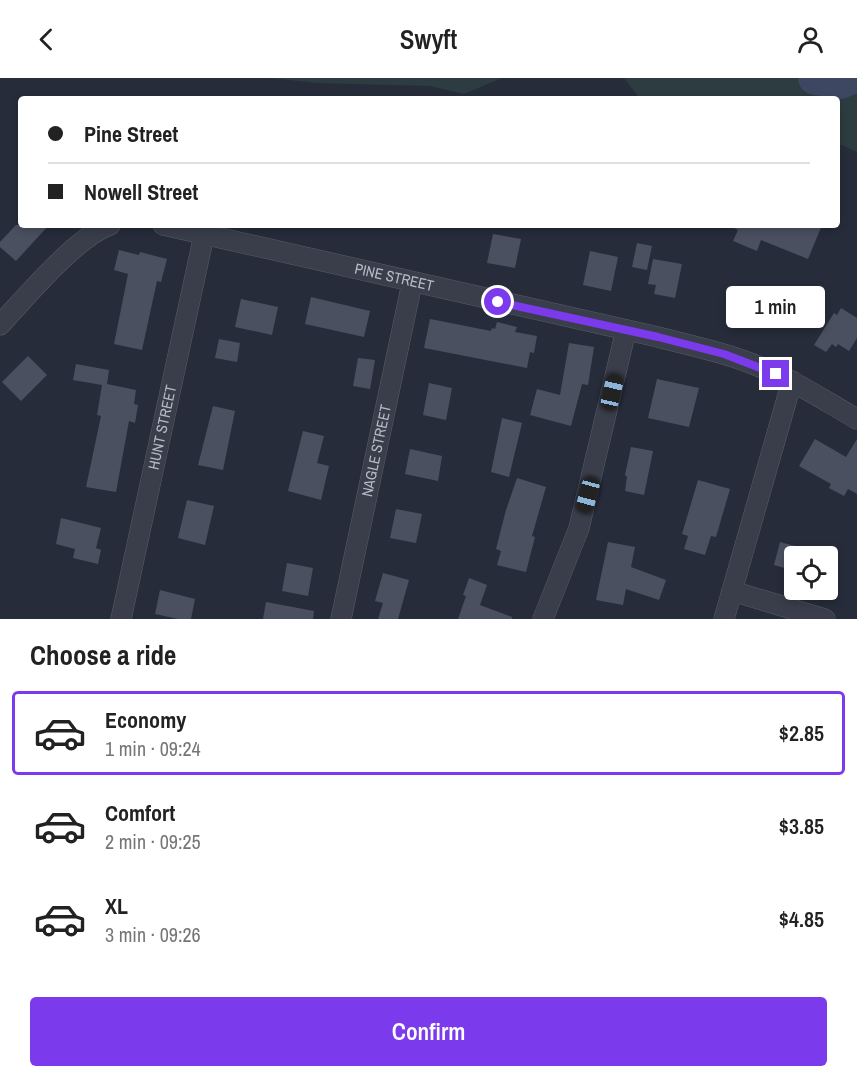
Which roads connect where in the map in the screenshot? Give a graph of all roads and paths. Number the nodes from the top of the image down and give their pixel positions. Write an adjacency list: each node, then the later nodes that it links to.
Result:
1 (104, 228): 5 (street)
2 (175, 228): 3 (street, PINE STREET)
3 (204, 235): 4 (street, PINE STREET); 10 (street, HUNT STREET)
4 (412, 283): 6 (street, PINE STREET); 11 (street, NAGLE STREET)
5 (0, 325)
6 (626, 330): 7 (street, PINE STREET); 12 (street)
7 (792, 381): 8 (street, PINE STREET); 9 (street)
8 (857, 419)
9 (732, 591): 13 (street); 14 (street)
10 (120, 619)
11 (341, 619)
12 (543, 619)
13 (724, 619)
14 (825, 619)

